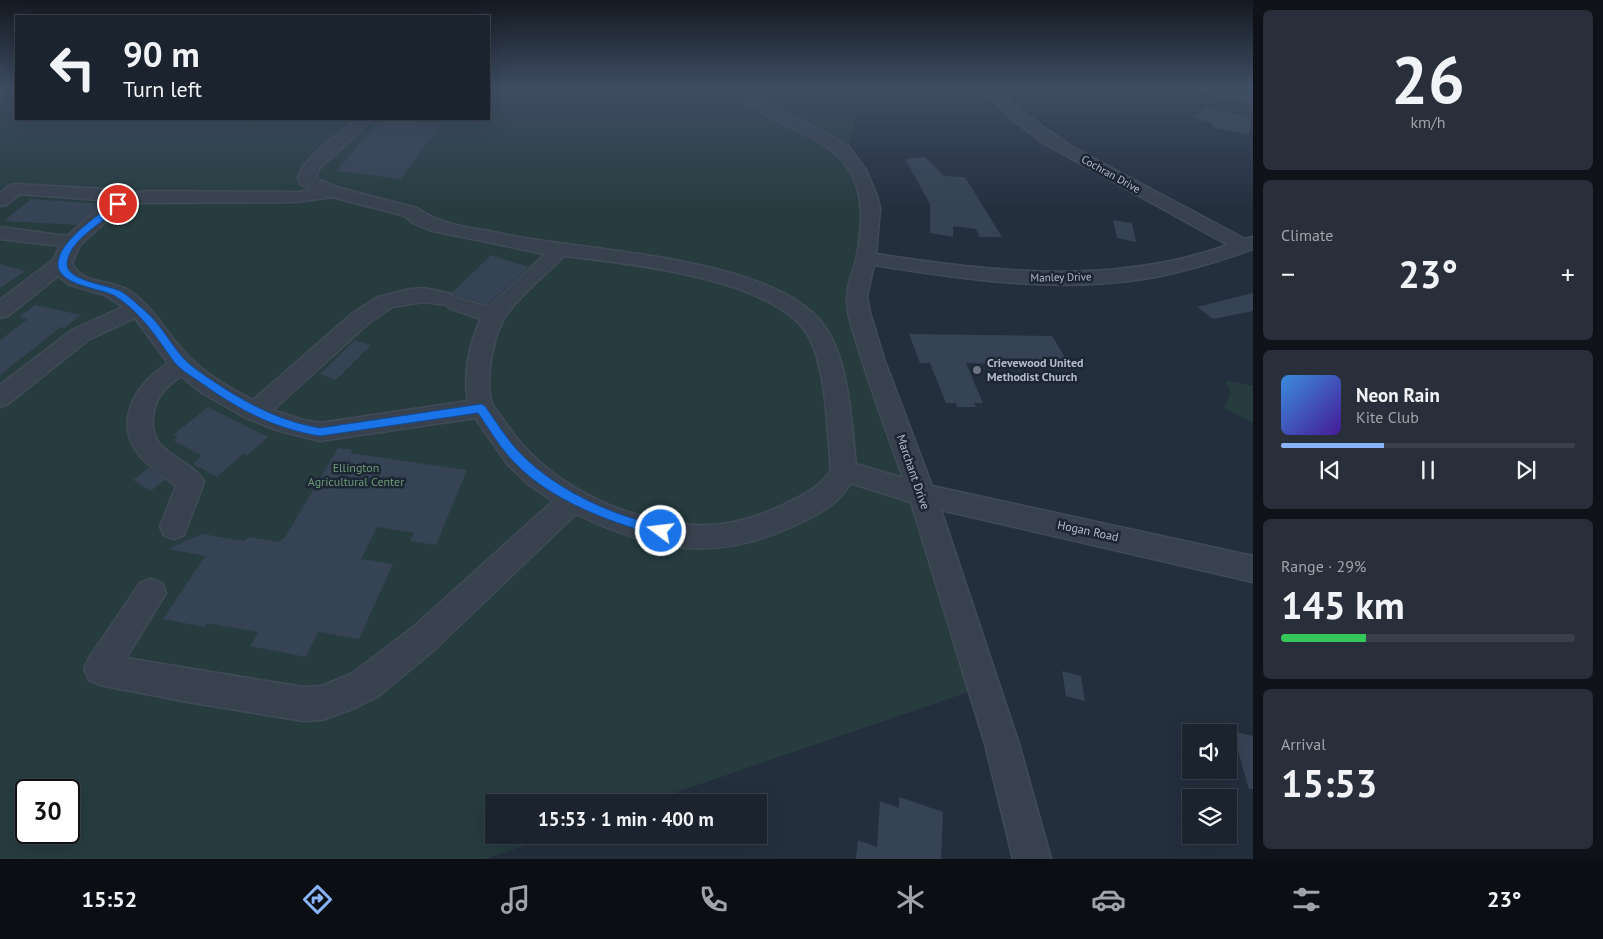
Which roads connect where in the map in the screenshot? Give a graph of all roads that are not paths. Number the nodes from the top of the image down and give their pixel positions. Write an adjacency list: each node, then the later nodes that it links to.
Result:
1 (356, 128): 4 (street)
2 (804, 128): 13 (street, Marchant Drive)
3 (1033, 128): 10 (street, Cochran Drive)
4 (311, 167): 5 (street); 6 (street)
5 (332, 192): 6 (street); 11 (street)
6 (275, 196): 7 (street)
7 (129, 199): 8 (street); 12 (street)
8 (0, 201)
9 (0, 233): 12 (street)
10 (1248, 244): 13 (street, Manley Drive)
11 (560, 250): 16 (street); 21 (street)
12 (67, 253): 14 (street); 15 (street)
13 (866, 258): 22 (street, Marchant Drive)
14 (138, 309): 17 (street); 18 (street)
15 (0, 311)
16 (494, 316): 19 (street); 20 (street)
17 (182, 364): 20 (street); 24 (street)
18 (0, 398)
19 (481, 408): 20 (street); 23 (street)
20 (255, 412)
21 (844, 471): 22 (street, Hogan Road); 23 (street)
22 (922, 495): 25 (street, Hogan Road); 27 (street, Marchant Drive)
23 (574, 499): 26 (street)
24 (174, 527)
25 (1253, 569)
26 (151, 593)
27 (1032, 859)

